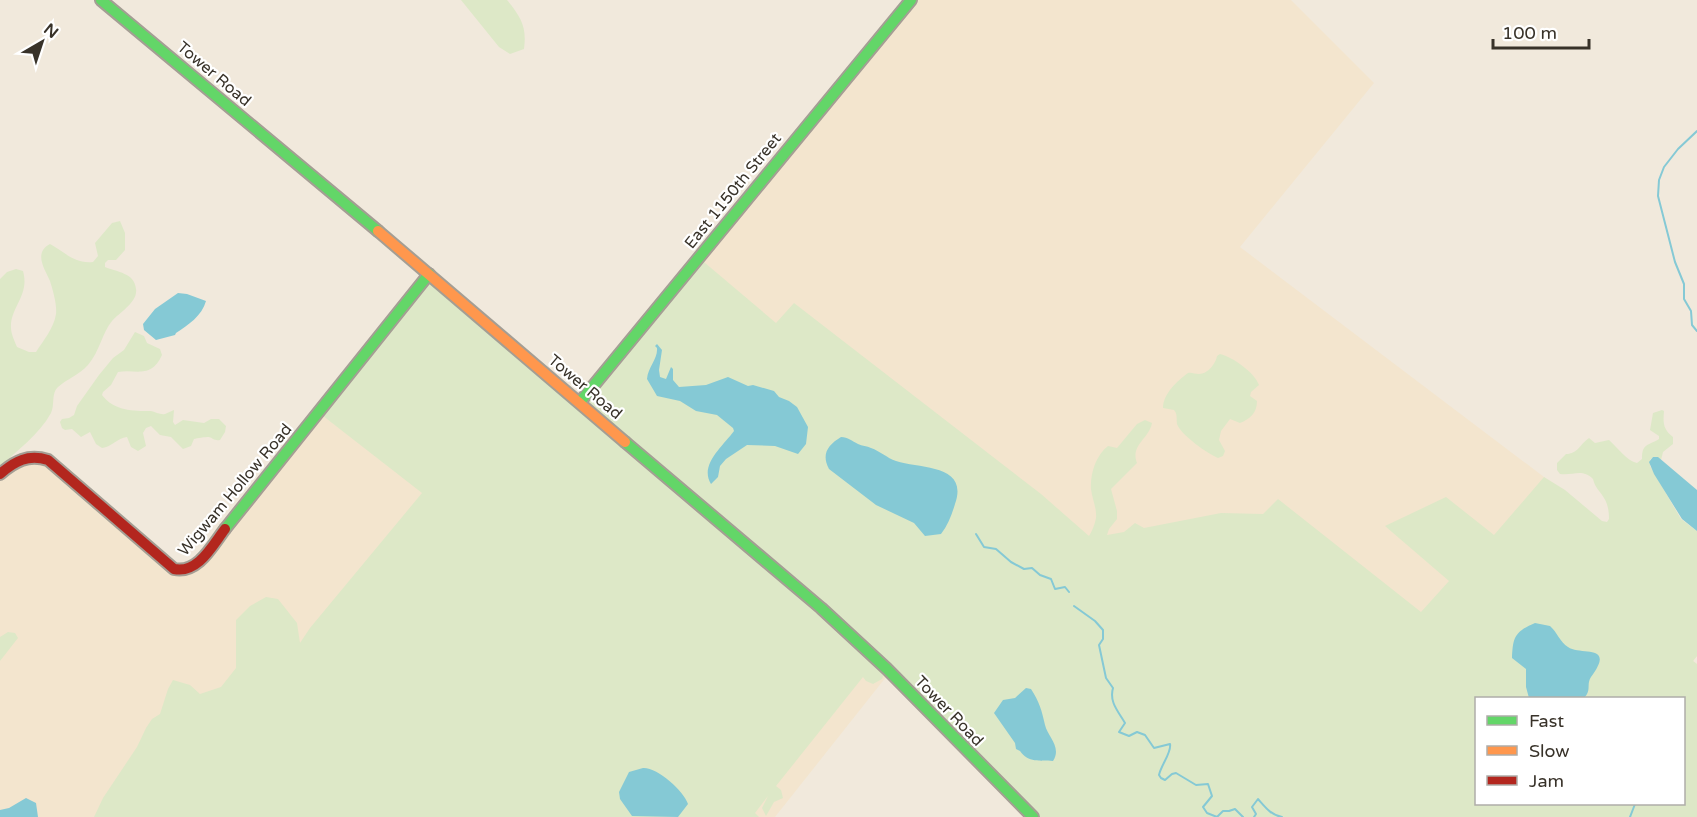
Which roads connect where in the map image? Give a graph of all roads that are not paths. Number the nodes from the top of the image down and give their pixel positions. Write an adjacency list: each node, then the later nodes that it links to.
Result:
1 (100, 0): 3 (street, Tower Road)
2 (911, 0): 4 (street, East 1150th Street)
3 (429, 274): 4 (street, Tower Road); 5 (street, Wigwam Hollow Road)
4 (580, 402): 6 (street, Tower Road)
5 (0, 474)
6 (1033, 817)

